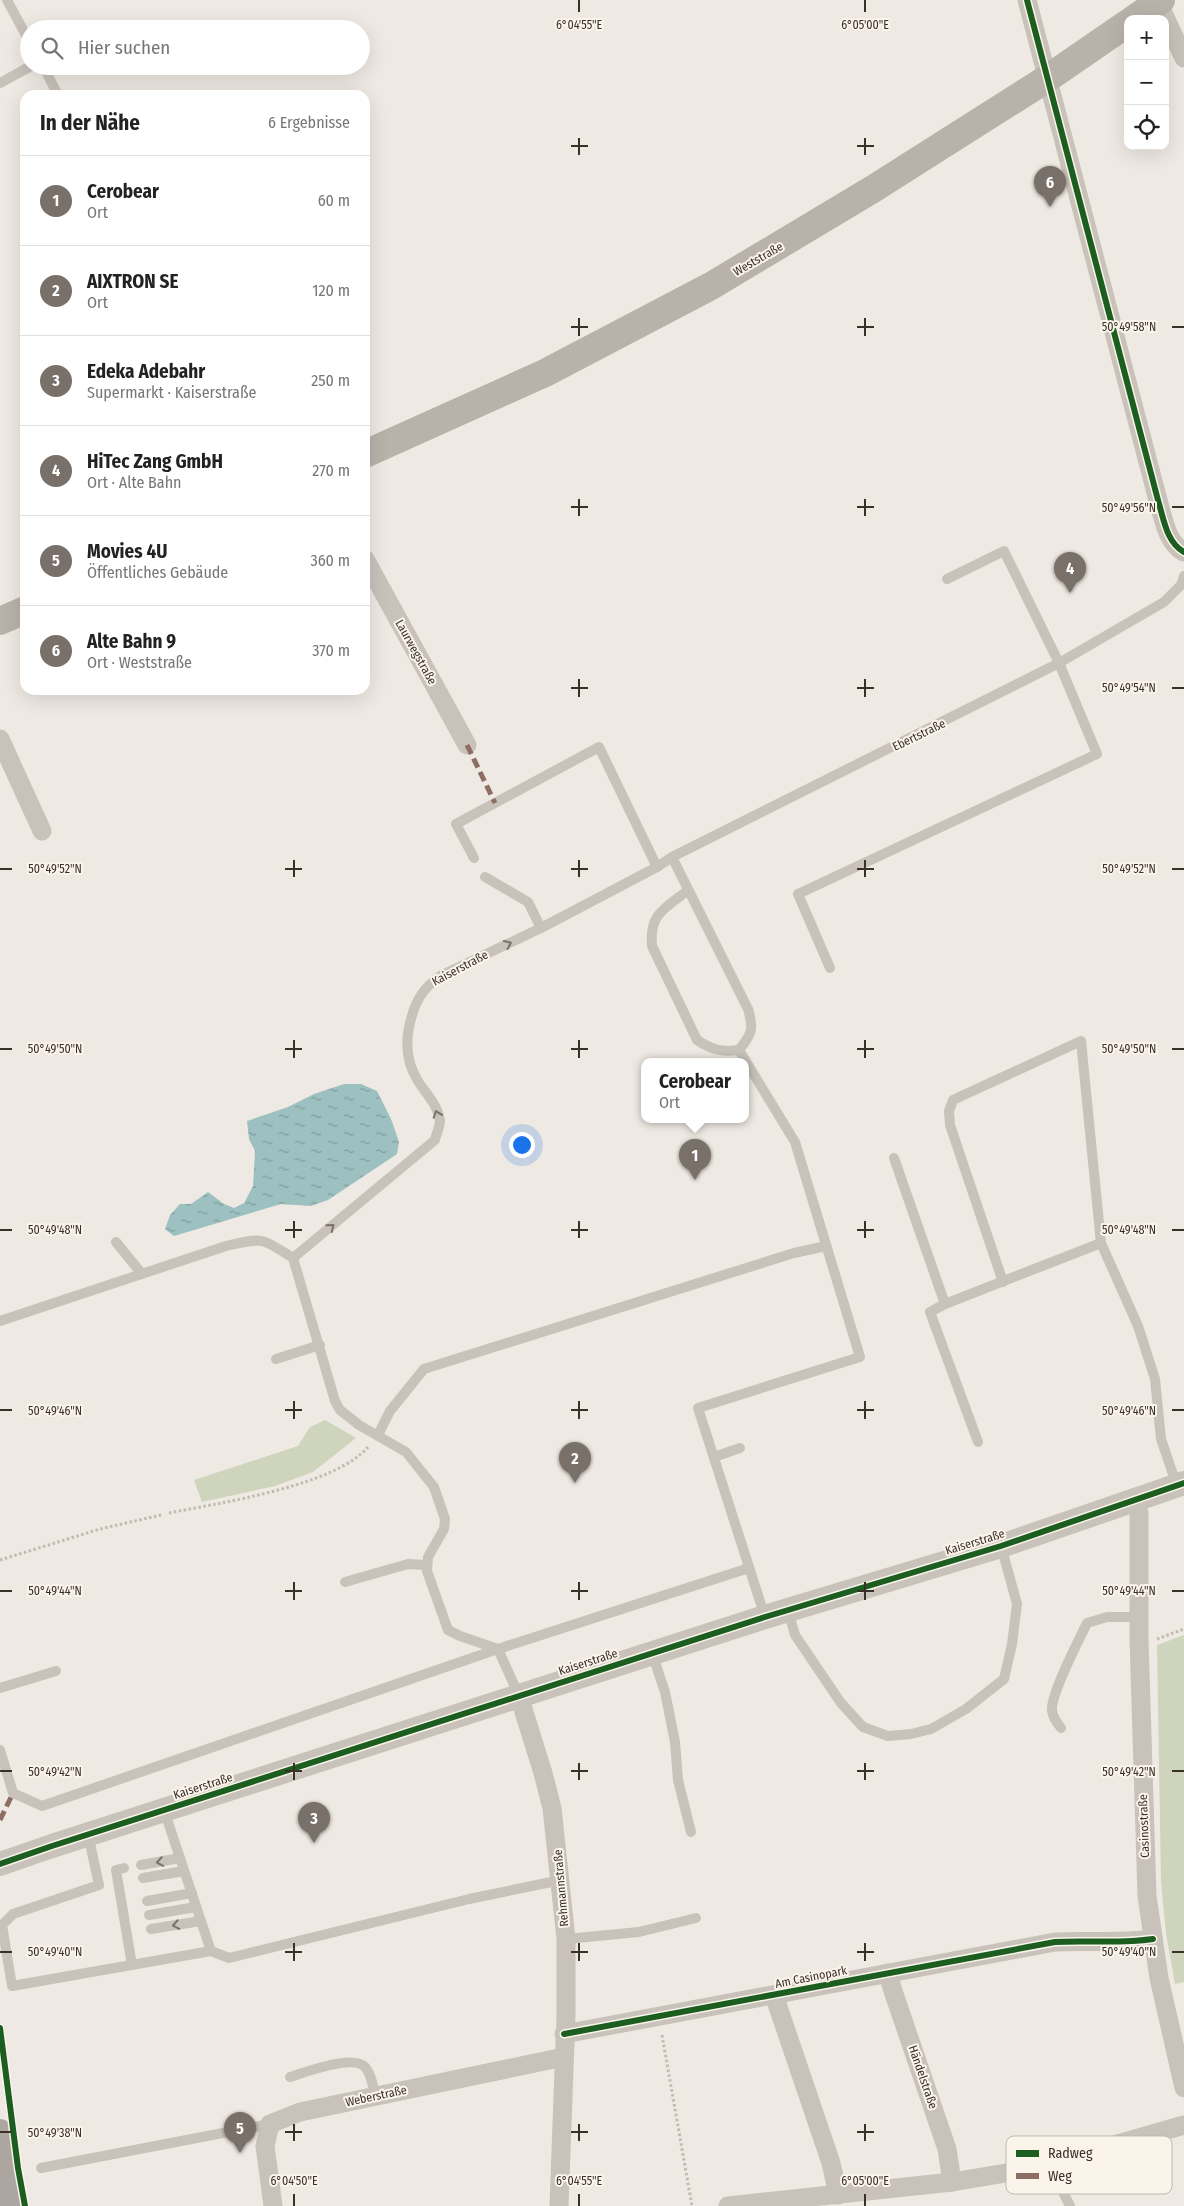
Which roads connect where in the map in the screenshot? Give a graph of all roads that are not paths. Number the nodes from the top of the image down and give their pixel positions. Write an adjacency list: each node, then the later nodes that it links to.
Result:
1 (7, 0): 5 (lane)
2 (1027, 0): 10 (street)
3 (1159, 1): 4 (main road); 7 (street)
4 (1140, 15)
5 (20, 24)
6 (1124, 26): 10 (main road, Weststraße)
7 (1184, 58)
8 (20, 72): 11 (lane)
9 (48, 75): 12 (lane)
10 (1048, 78): 13 (main road, Weststraße); 14 (street)
11 (0, 83)
12 (55, 90)
13 (370, 452)
14 (1184, 552)
15 (370, 568): 22 (street, Laurwegstraße)
16 (1184, 576): 20 (lane, Ebertstraße)
17 (947, 579): 20 (lane)
18 (20, 612): 19 (main road)
19 (0, 621)
20 (1059, 664): 24 (lane, Ebertstraße); 30 (lane)
21 (0, 739): 23 (street)
22 (466, 745)
23 (42, 830)
24 (672, 856): 26 (lane, Kaiserstraße); 28 (lane)
25 (474, 858): 26 (lane)
26 (657, 867): 29 (lane, Kaiserstraße)
27 (485, 877): 29 (lane)
28 (688, 890): 31 (lane); 31 (lane)
29 (541, 928): 38 (lane, Kaiserstraße, one-way to 29)
30 (830, 968)
31 (739, 1050): 32 (lane)
32 (744, 1058)
33 (749, 1066): 37 (lane)
34 (894, 1158): 41 (lane)
35 (116, 1242): 39 (lane)
36 (1101, 1243): 40 (lane); 40 (lane); 49 (lane)
37 (826, 1246): 45 (lane); 48 (lane)
38 (293, 1258): 39 (lane); 43 (lane)
39 (142, 1274): 42 (lane)
40 (1003, 1282): 41 (lane)
41 (945, 1304): 46 (lane)
42 (0, 1321)
43 (320, 1345): 44 (lane); 45 (lane)
44 (276, 1359)
45 (378, 1435): 52 (lane)
46 (978, 1442)
47 (740, 1448): 48 (lane)
48 (714, 1457): 53 (lane)
49 (1181, 1484): 50 (street, Kaiserstraße)
50 (1136, 1501): 51 (street, Kaiserstraße); 57 (street, Casinostraße)
51 (1001, 1546): 55 (street, Kaiserstraße); 55 (lane)
52 (427, 1565): 54 (lane); 58 (lane)
53 (749, 1568): 56 (lane); 58 (lane)
54 (345, 1582)
55 (788, 1610): 56 (street, Kaiserstraße)
56 (765, 1617): 59 (street, Kaiserstraße)
57 (1139, 1617): 63 (lane); 82 (street, Casinostraße)
58 (498, 1649): 62 (lane); 64 (lane)
59 (652, 1654): 62 (street, Kaiserstraße); 66 (lane)
60 (56, 1671): 61 (lane)
61 (0, 1688)
62 (519, 1696): 65 (street, Kaiserstraße); 74 (street, Rehmannstraße)
63 (1061, 1728)
64 (0, 1750)
65 (164, 1810): 67 (street, Kaiserstraße); 68 (lane)
66 (691, 1832)
67 (88, 1834): 69 (street, Kaiserstraße); 85 (lane)
68 (180, 1858): 70 (lane, one-way to 70); 72 (lane)
69 (0, 1864)
70 (141, 1865)
71 (124, 1868): 85 (lane)
72 (184, 1871): 73 (lane); 75 (lane)
73 (143, 1878)
74 (561, 1880): 83 (street, Rehmannstraße); 84 (lane)
75 (192, 1893): 76 (lane); 77 (lane)
76 (147, 1901)
77 (196, 1907): 78 (lane); 80 (lane)
78 (149, 1915)
79 (696, 1918): 83 (lane)
80 (201, 1921): 81 (lane, one-way to 81); 84 (lane)
81 (151, 1929)
82 (1153, 1939): 86 (street, Am Casinopark); 91 (street, Casinostraße)
83 (566, 1940): 88 (street, Rehmannstraße)
84 (211, 1950): 85 (lane)
85 (132, 1966)
86 (888, 1973): 87 (street, Am Casinopark); 99 (street, Händelstraße)
87 (774, 1995): 88 (street, Am Casinopark); 101 (street)
88 (564, 2034): 89 (street, Rehmannstraße)
89 (564, 2058): 92 (street, Weberstraße); 105 (street, Rehmannstraße)
90 (290, 2077): 92 (lane)
91 (1184, 2088)
92 (375, 2096): 93 (street, Weberstraße)
93 (270, 2124): 97 (lane); 104 (street)
94 (1184, 2125): 96 (street)
95 (0, 2132): 103 (main road)
96 (1146, 2136)
97 (41, 2168)
98 (1006, 2174): 99 (street)
99 (952, 2182): 101 (street)
100 (1064, 2194): 107 (lane)
101 (838, 2195): 102 (street)
102 (757, 2205): 106 (street)
103 (12, 2206)
104 (273, 2206)
105 (559, 2206)
106 (728, 2206)
107 (1070, 2206)

